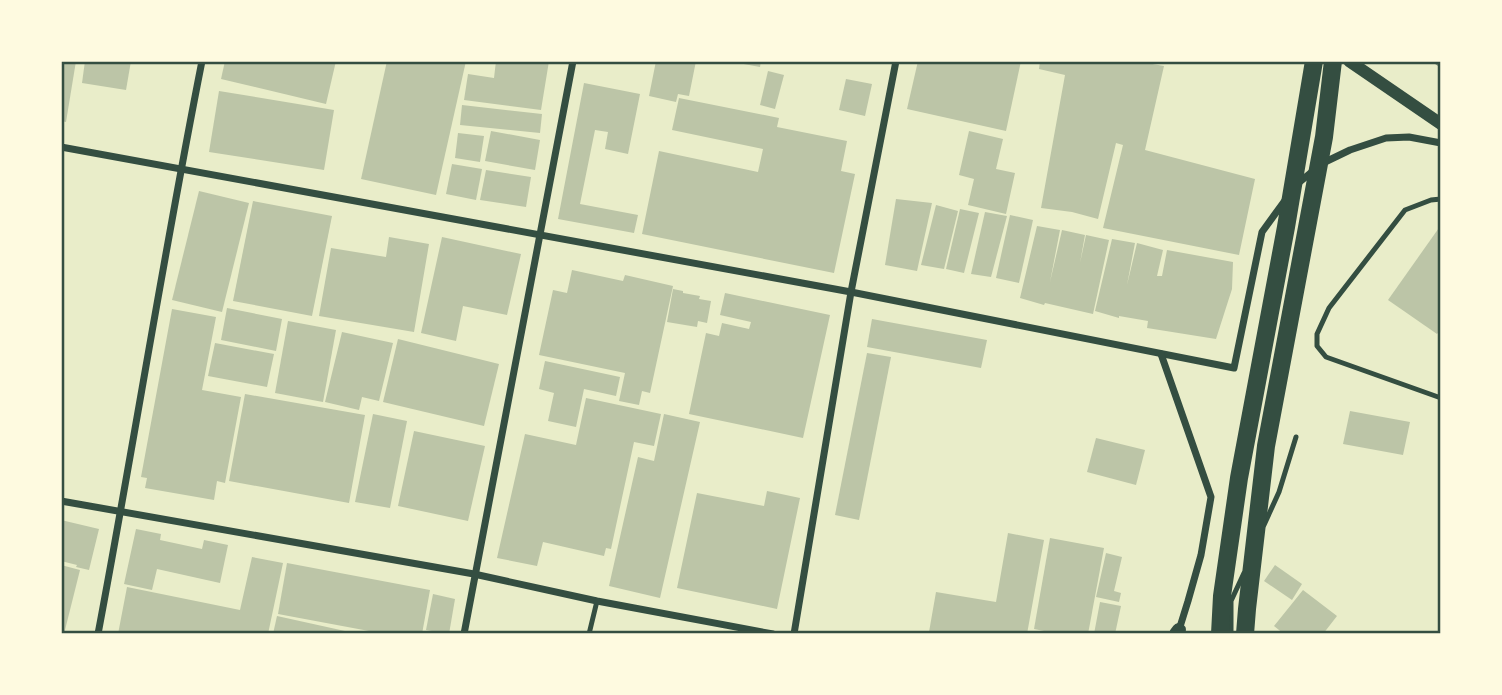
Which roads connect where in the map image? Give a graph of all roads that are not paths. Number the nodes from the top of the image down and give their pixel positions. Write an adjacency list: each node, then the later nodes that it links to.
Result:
1 (202, 61): 10 (street)
2 (573, 61): 12 (street)
3 (896, 61): 13 (street)
4 (1314, 61): 27 (highway)
5 (1333, 61): 29 (highway)
6 (1349, 61): 7 (street)
7 (1441, 124)
8 (1441, 143): 14 (street)
9 (61, 147): 10 (street)
10 (180, 169): 12 (street); 18 (street)
11 (1441, 199): 15 (lane)
12 (541, 235): 13 (street); 19 (street)
13 (851, 292): 14 (street); 26 (street)
14 (1161, 354): 21 (street)
15 (1441, 398)
16 (1296, 437): 28 (lane)
17 (61, 502): 18 (street)
18 (121, 513): 19 (street); 22 (street)
19 (474, 573): 20 (street); 23 (street)
20 (597, 601): 24 (lane); 25 (street)
21 (1178, 632)
22 (98, 634)
23 (464, 634)
24 (589, 634)
25 (773, 634)
26 (793, 634)
27 (1220, 634)
28 (1231, 634)
29 (1245, 634)

